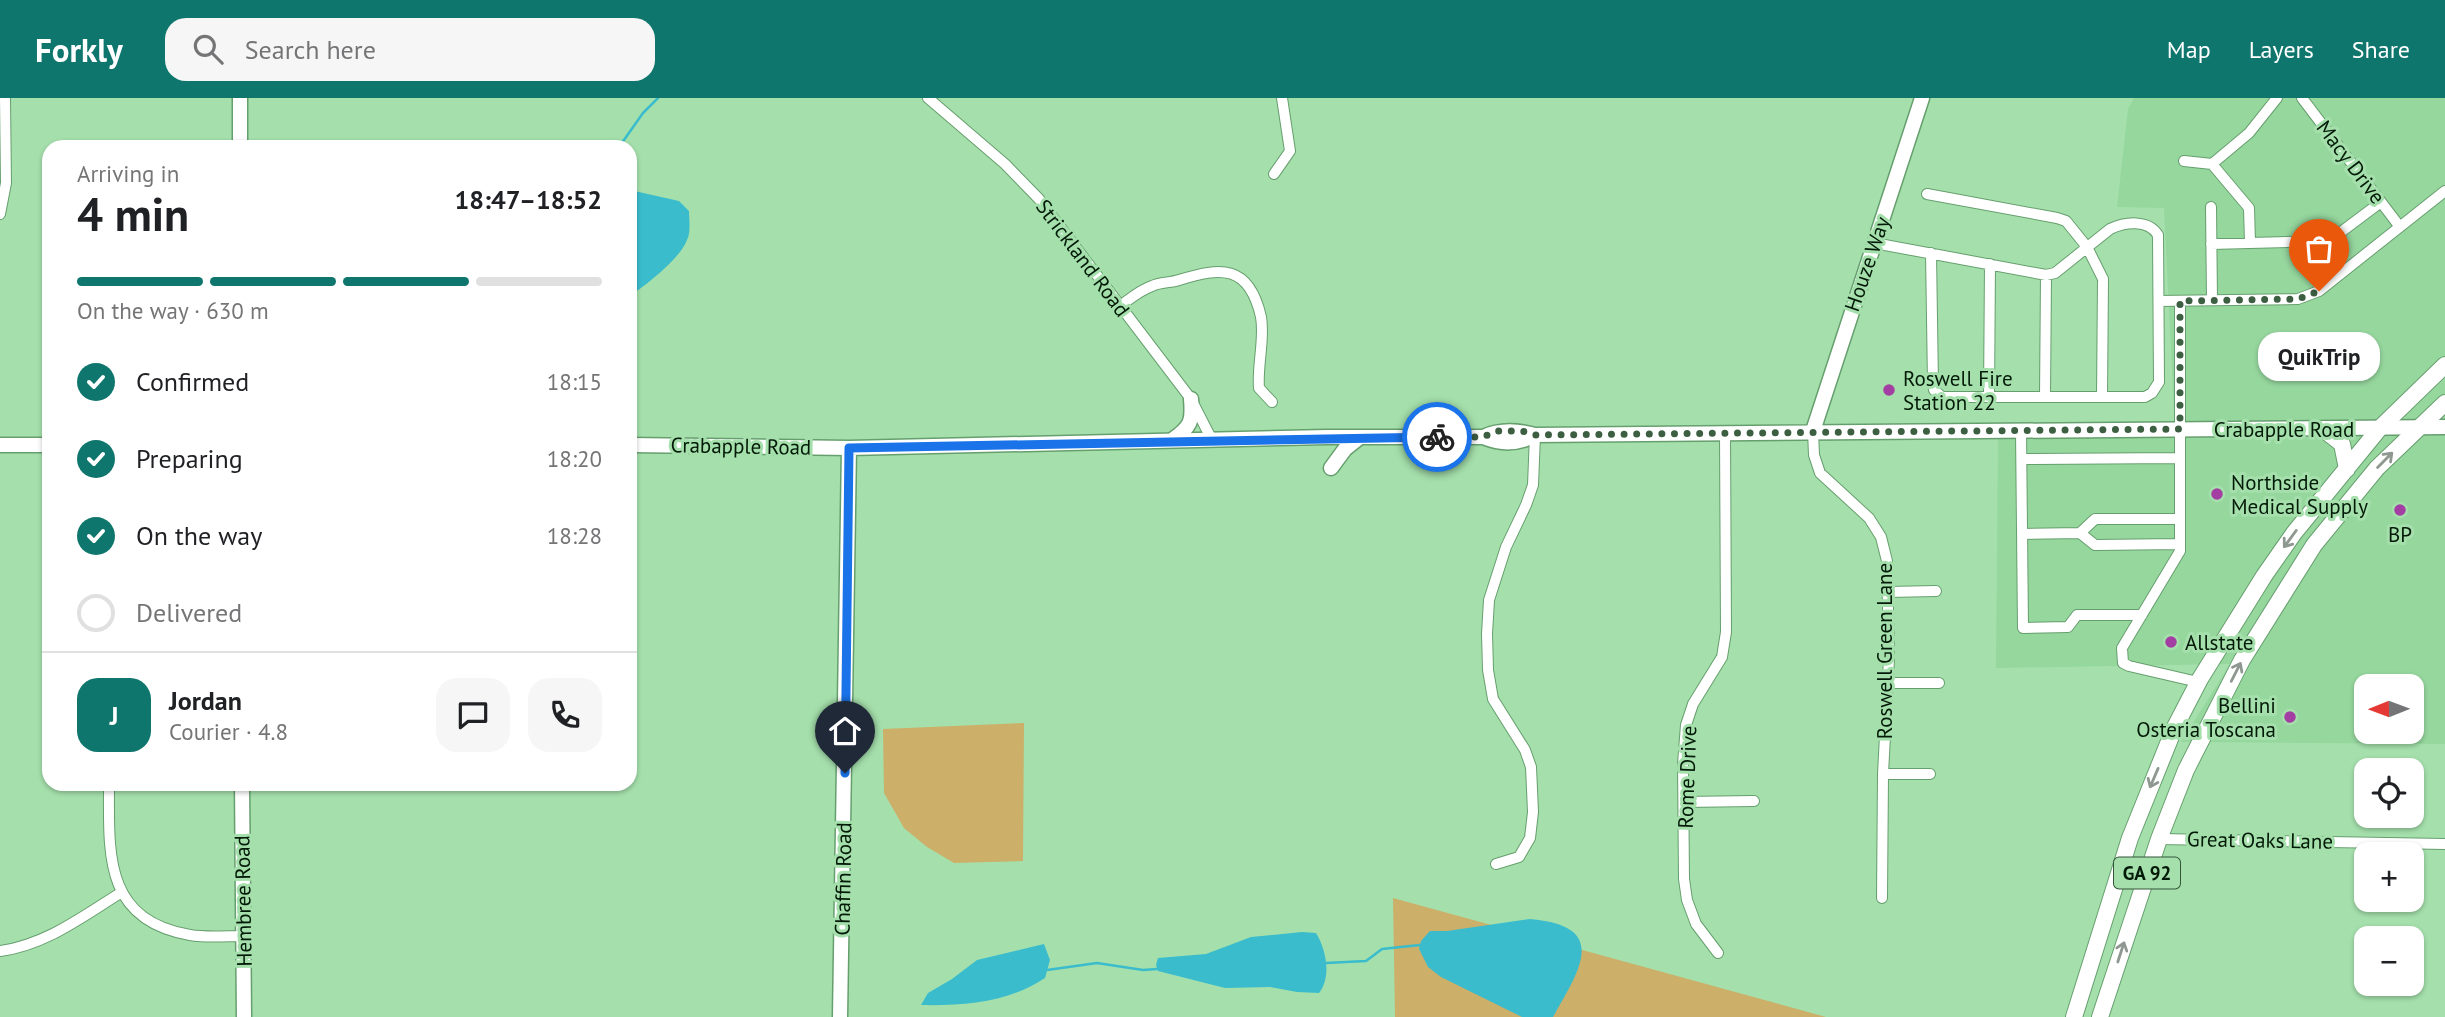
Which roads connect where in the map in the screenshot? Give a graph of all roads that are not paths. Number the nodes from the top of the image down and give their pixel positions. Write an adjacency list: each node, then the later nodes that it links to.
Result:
1 (5, 98): 16 (street)
2 (240, 98): 8 (street)
3 (929, 98): 28 (street, Strickland Road)
4 (1282, 98): 11 (street)
5 (1922, 98): 18 (street, Houze Way)
6 (2277, 98): 10 (street)
7 (2302, 98): 14 (street, Macy Drive)
8 (240, 140)
9 (2184, 161): 10 (street)
10 (2212, 164): 19 (street)
11 (1274, 174)
12 (2445, 191): 17 (street)
13 (1927, 194): 21 (street)
14 (2381, 202): 17 (street, Macy Drive); 19 (street)
15 (2211, 207): 20 (street)
16 (0, 214)
17 (2400, 227): 25 (street)
18 (1874, 243): 22 (street); 42 (street, Houze Way)
19 (2250, 243): 20 (street)
20 (2211, 244): 25 (street)
21 (2087, 247): 24 (street); 26 (street); 32 (street)
22 (1931, 253): 23 (street); 30 (street)
23 (1990, 264): 24 (street); 30 (street)
24 (2046, 275): 31 (street)
25 (2212, 300): 27 (street)
26 (2159, 301): 27 (street); 32 (street)
27 (2180, 301): 38 (street)
28 (1119, 306): 33 (street, Strickland Road); 34 (street)
29 (2445, 365): 40 (main road, GA 92)
30 (1989, 397): 31 (street)
31 (2045, 397): 32 (street)
32 (2102, 397)
33 (1191, 399): 46 (street); 47 (street, Strickland Road)
34 (1272, 402)
35 (2445, 403): 37 (main road, GA 92)
36 (2445, 427): 37 (street, Crabapple Road)
37 (2418, 428): 40 (street, Crabapple Road); 74 (main road, GA 92, one-way to 37)
38 (2180, 429): 39 (street, Crabapple Road); 41 (street, Crabapple Road); 53 (street)
39 (2323, 429): 40 (street, Crabapple Road); 56 (main road)
40 (2379, 429): 56 (main road, GA 92)
41 (2021, 430): 42 (street, Crabapple Road); 54 (street)
42 (1813, 431): 43 (street, Crabapple Road); 63 (street, Roswell Green Lane)
43 (1726, 432): 44 (street, Crabapple Road); 72 (street, Rome Drive)
44 (1535, 435): 45 (street, Crabapple Road); 76 (street)
45 (1360, 437): 47 (street, Crabapple Road); 55 (street)
46 (1172, 440): 47 (street, Crabapple Road); 51 (street, Crabapple Road)
47 (1212, 440)
48 (0, 445): 49 (street)
49 (42, 445)
50 (637, 445): 52 (street, Crabapple Road)
51 (876, 447): 52 (street, Crabapple Road); 57 (street)
52 (849, 448): 57 (street, Chaffin Road)
53 (2180, 458): 54 (street); 58 (street)
54 (2022, 459): 60 (street)
55 (1331, 468)
56 (2347, 469): 66 (main road, GA 92, one-way to 66)
57 (849, 474): 83 (street, Chaffin Road)
58 (2179, 519): 59 (street); 61 (street)
59 (2080, 533): 60 (street); 61 (street)
60 (2022, 534): 64 (street)
61 (2179, 544): 64 (street)
62 (1936, 591): 63 (street)
63 (1888, 592): 67 (street, Roswell Green Lane)
64 (2142, 615): 66 (street)
65 (1939, 682): 67 (street)
66 (2198, 682): 84 (main road, GA 92, one-way to 84)
67 (1887, 683): 68 (street, Roswell Green Lane)
68 (1883, 774): 69 (street); 78 (street, Roswell Green Lane)
69 (1930, 774)
70 (109, 791): 77 (street)
71 (242, 791): 79 (street, Hembree Road)
72 (1684, 802): 73 (street); 81 (street, Rome Drive)
73 (1754, 802)
74 (2159, 839): 75 (street, Great Oaks Lane); 85 (main road, GA 92, one-way to 74)
75 (2445, 844)
76 (1496, 864)
77 (122, 892): 79 (street); 80 (street)
78 (1882, 898)
79 (244, 936): 82 (street, Hembree Road)
80 (0, 951)
81 (1718, 953)
82 (244, 1017)
83 (840, 1017)
84 (2074, 1017)
85 (2100, 1017)

